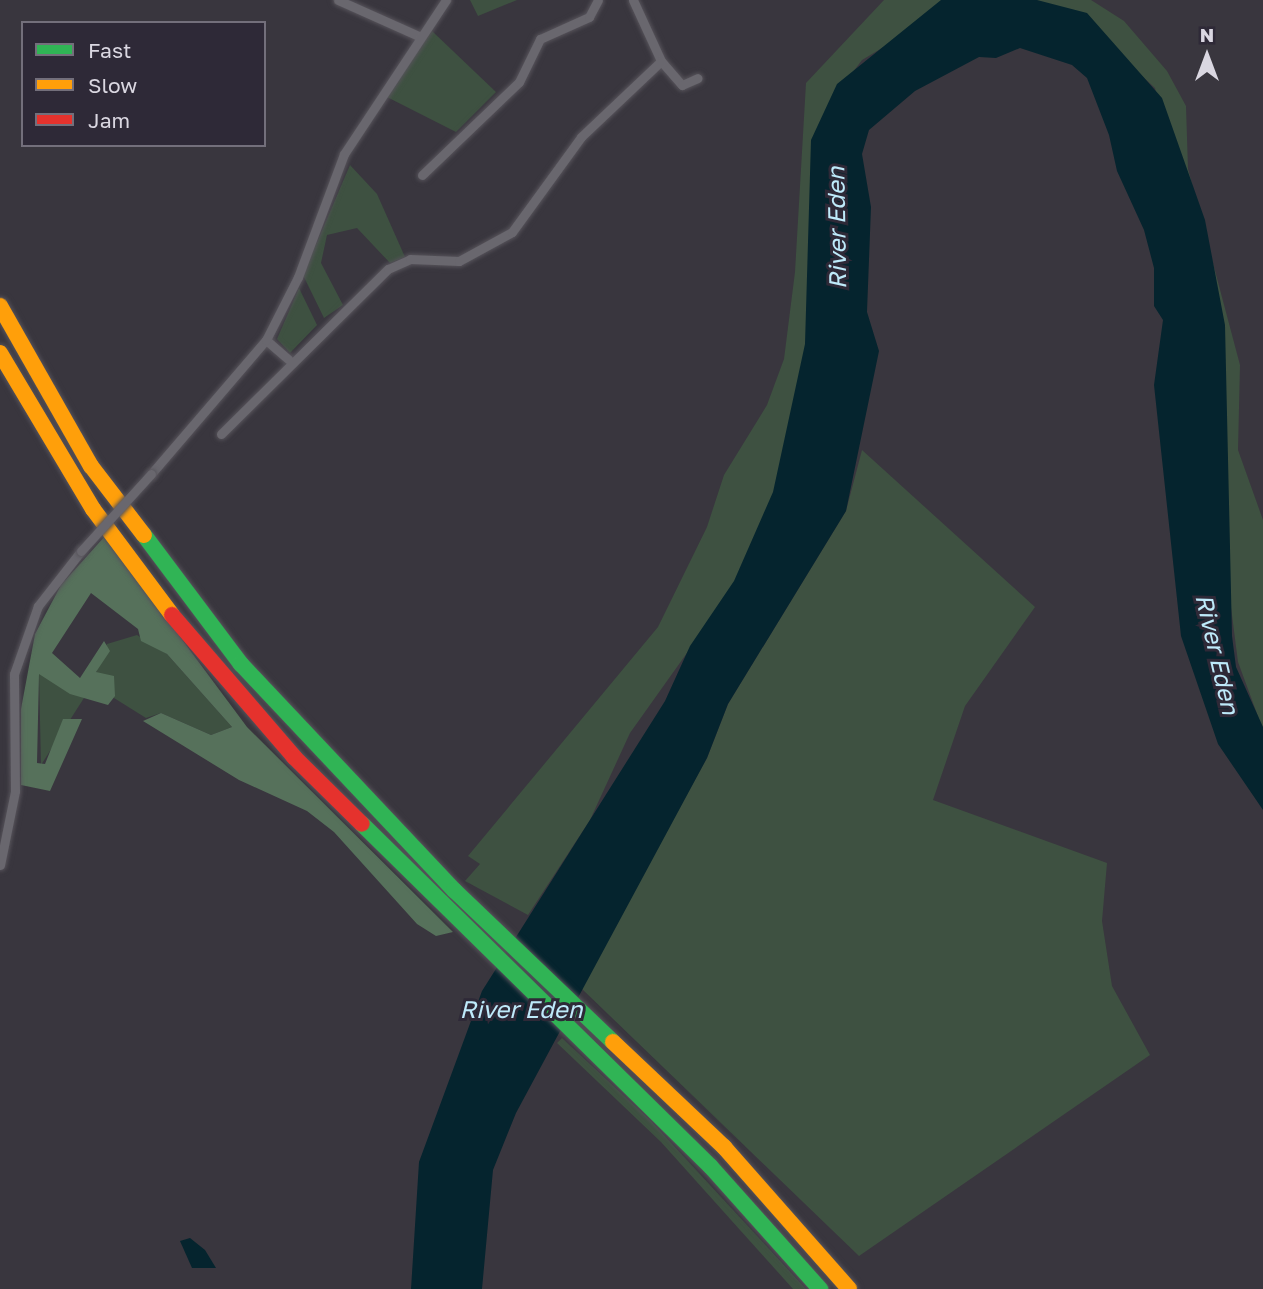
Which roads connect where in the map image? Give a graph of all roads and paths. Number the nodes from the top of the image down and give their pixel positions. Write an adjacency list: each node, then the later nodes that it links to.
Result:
1 (338, 0): 5 (street)
2 (446, 0): 5 (street)
3 (598, 0): 8 (street)
4 (633, 0): 6 (street)
5 (419, 36): 10 (street)
6 (661, 61): 7 (street); 12 (street)
7 (698, 78)
8 (422, 175)
9 (0, 306): 16 (highway)
10 (266, 340): 12 (street); 14 (street, bridge)
11 (0, 353): 15 (highway)
12 (289, 360): 13 (street)
13 (221, 434)
14 (0, 864)
15 (818, 1287)
16 (849, 1289)

